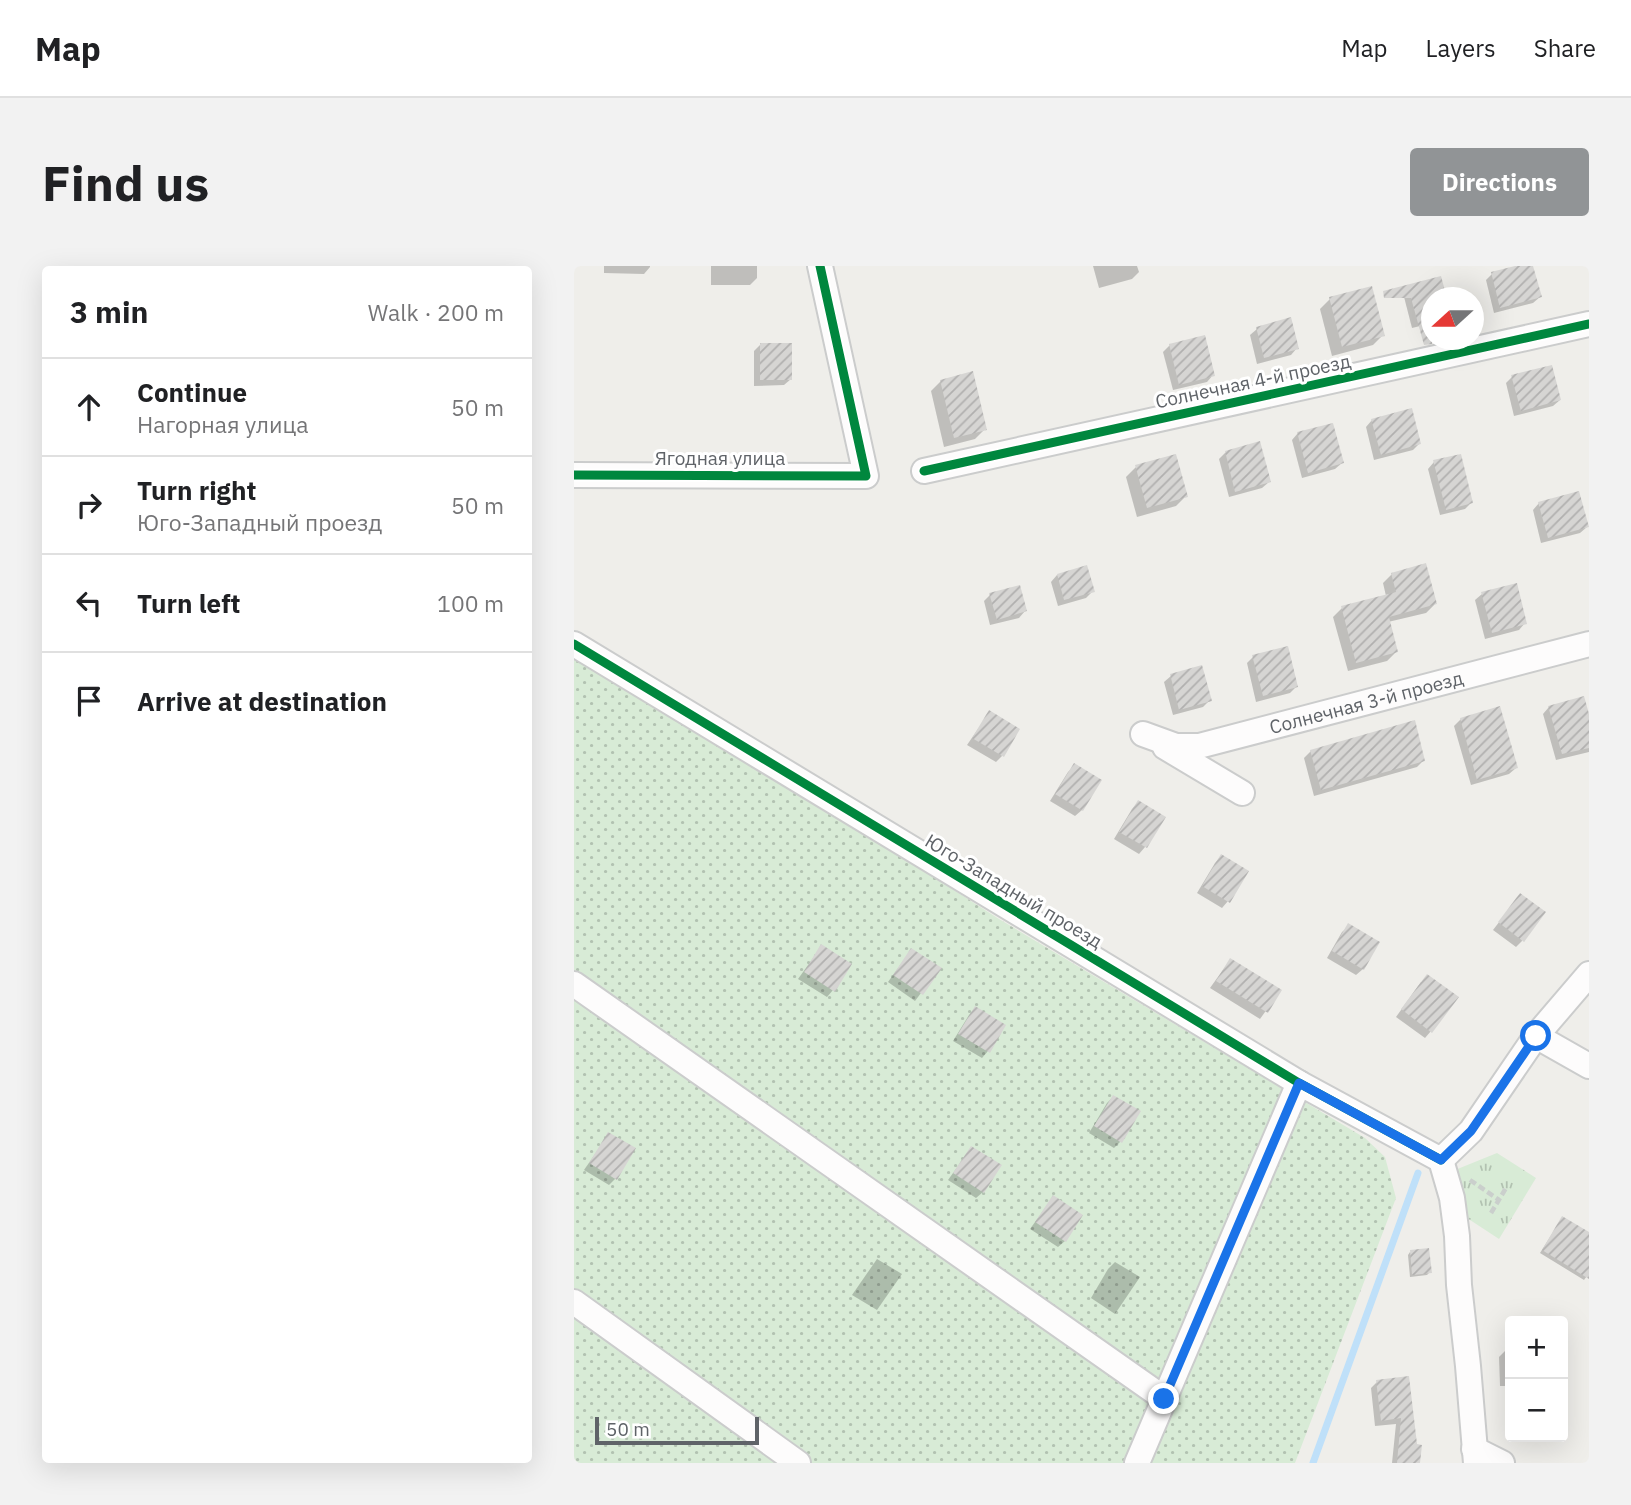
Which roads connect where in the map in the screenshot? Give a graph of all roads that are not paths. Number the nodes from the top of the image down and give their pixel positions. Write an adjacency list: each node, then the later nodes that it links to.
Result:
1 (820, 266): 4 (street, Ягодная улица)
2 (1589, 324): 3 (street, Солнечная 4-й проезд)
3 (924, 471)
4 (574, 475)
5 (1589, 643): 7 (street, Солнечная 3-й проезд)
6 (574, 644): 12 (street, Юго-Западный проезд)
7 (1242, 793)
8 (1589, 974): 10 (street)
9 (574, 985): 15 (street)
10 (1536, 1036): 11 (street); 13 (street)
11 (1589, 1066)
12 (1299, 1083): 13 (street, Юго-Западный проезд); 15 (street)
13 (1441, 1160): 16 (street)
14 (574, 1302): 17 (street)
15 (1164, 1399): 18 (street)
16 (1475, 1456): 19 (street)
17 (798, 1463)
18 (1137, 1463)
19 (1502, 1463)

